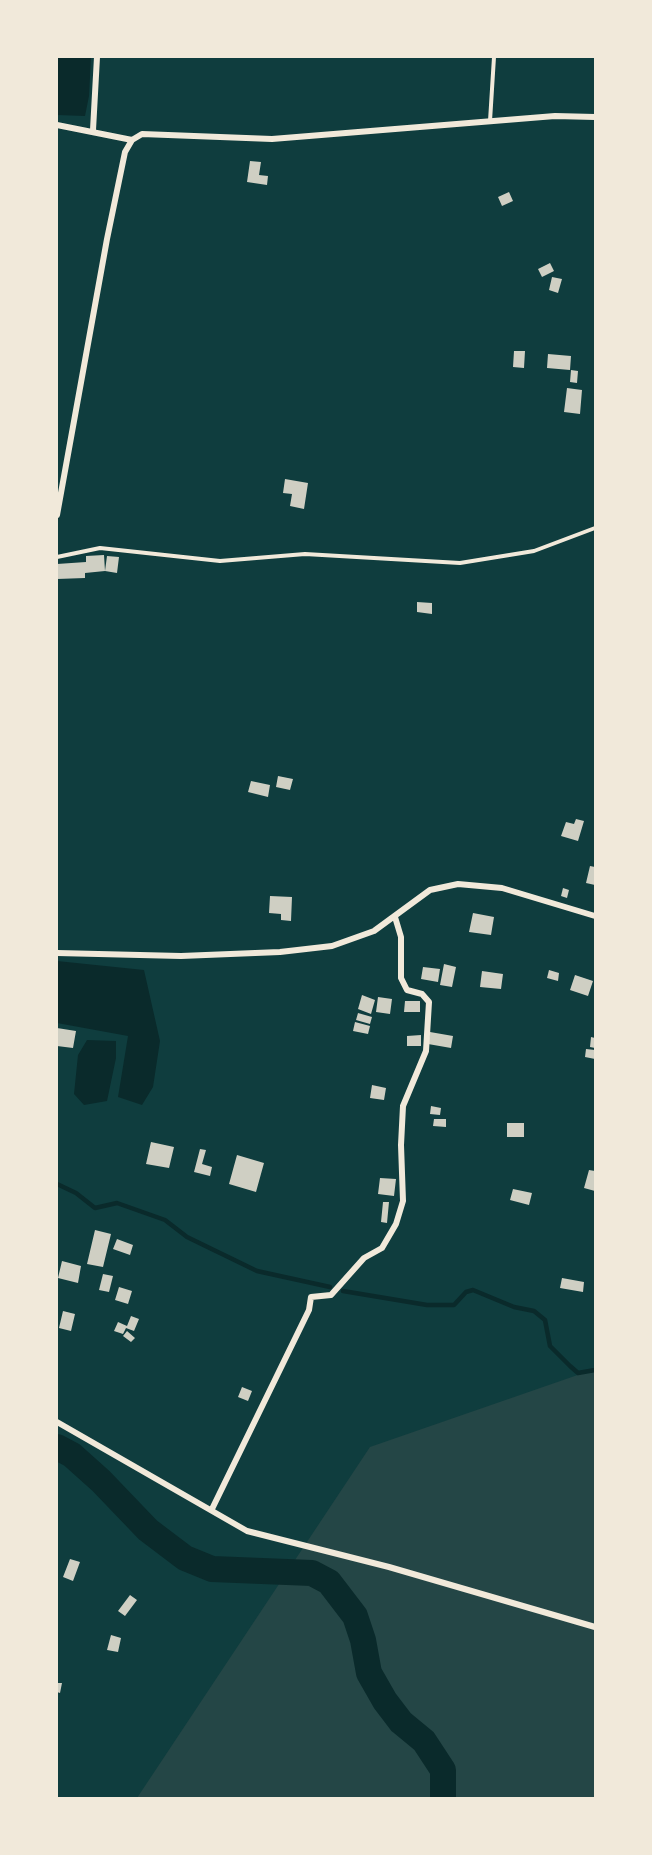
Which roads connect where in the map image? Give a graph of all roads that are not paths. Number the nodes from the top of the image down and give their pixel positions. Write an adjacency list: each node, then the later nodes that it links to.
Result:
1 (97, 57): 6 (street)
2 (494, 57): 4 (lane)
3 (595, 117): 4 (street)
4 (489, 122): 7 (street)
5 (57, 125): 6 (street)
6 (93, 130): 7 (street)
7 (132, 140): 8 (street)
8 (57, 515)
9 (595, 528): 10 (lane)
10 (57, 556)
11 (595, 916): 12 (street)
12 (395, 917): 13 (street); 15 (street)
13 (57, 953)
14 (57, 1422): 15 (street)
15 (212, 1509): 16 (street)
16 (595, 1627)

